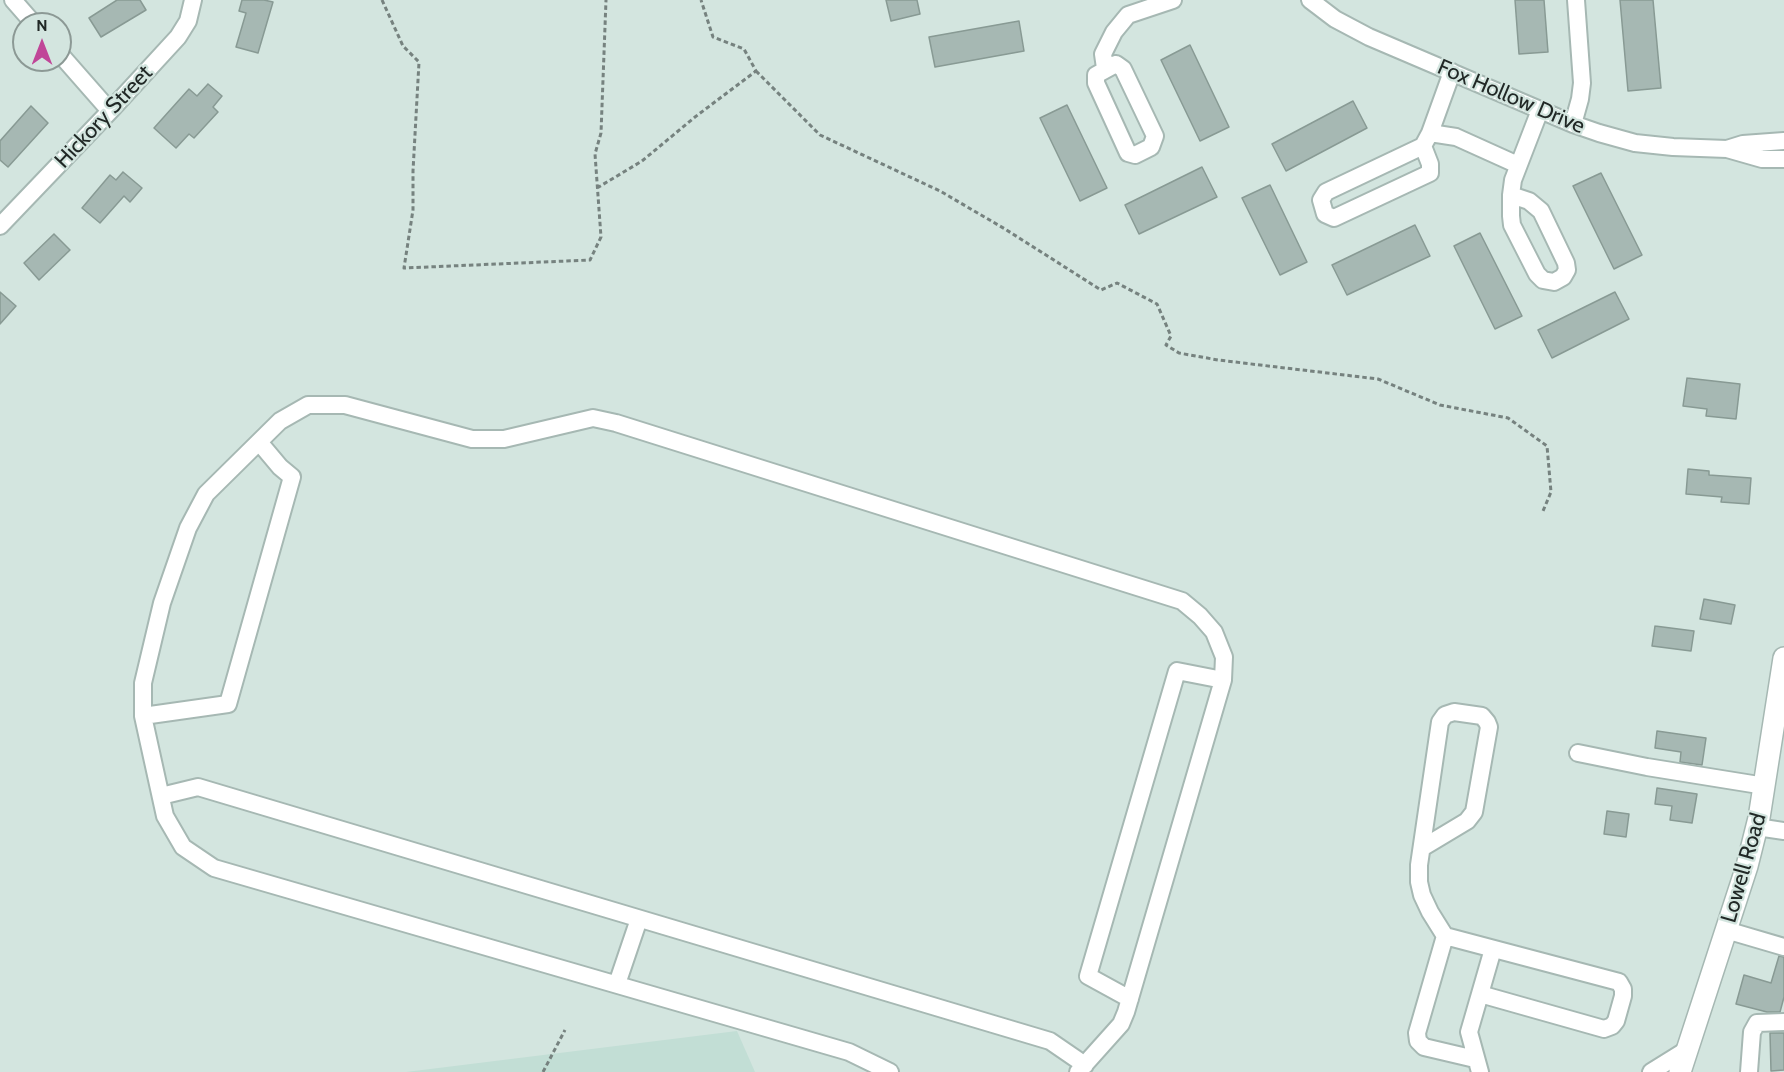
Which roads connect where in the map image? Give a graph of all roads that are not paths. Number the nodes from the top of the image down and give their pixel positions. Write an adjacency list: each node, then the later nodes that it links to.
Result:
1 (13, 0): 6 (street)
2 (193, 0): 11 (street, Hickory Street)
3 (1173, 0): 8 (street)
4 (1576, 0): 12 (street)
5 (1312, 1): 9 (street, Fox Hollow Drive)
6 (24, 12)
7 (72, 68): 11 (street)
8 (1106, 68): 8 (street)
9 (1452, 72): 10 (street, Fox Hollow Drive); 13 (street)
10 (1540, 110): 12 (street, Fox Hollow Drive); 17 (street)
11 (110, 111): 19 (street, Hickory Street)
12 (1573, 124): 15 (street, Fox Hollow Drive)
13 (1427, 140): 13 (street); 17 (street)
14 (1784, 141): 15 (street, Fox Hollow Drive)
15 (1727, 149): 16 (street, Fox Hollow Drive)
16 (1784, 159)
17 (1518, 165): 18 (street)
18 (1511, 195): 18 (street)
19 (0, 226)
20 (259, 442): 22 (street); 23 (street); 23 (street)
21 (1784, 658): 24 (main road, Lowell Road)
22 (1223, 680): 38 (street); 38 (street)
23 (143, 716): 27 (street)
24 (1779, 726): 26 (main road, Lowell Road)
25 (1578, 753): 26 (street)
26 (1765, 786): 28 (main road, Lowell Road)
27 (161, 796): 31 (street); 36 (street)
28 (1757, 827): 29 (street); 32 (main road, Lowell Road)
29 (1784, 831)
30 (1422, 849): 30 (street); 33 (street)
31 (639, 918): 36 (street); 42 (street)
32 (1726, 930): 34 (street); 40 (main road, Lowell Road)
33 (1446, 936): 35 (street); 41 (street)
34 (1784, 947)
35 (1493, 949): 37 (street); 37 (street)
36 (617, 984): 43 (street)
37 (1480, 994): 41 (street)
38 (1130, 999): 42 (street)
39 (1784, 1022): 46 (street)
40 (1689, 1049): 44 (street); 45 (main road, Lowell Road)
41 (1477, 1065)
42 (1082, 1069)
43 (890, 1072)
44 (1651, 1072)
45 (1680, 1072)
46 (1749, 1072)

